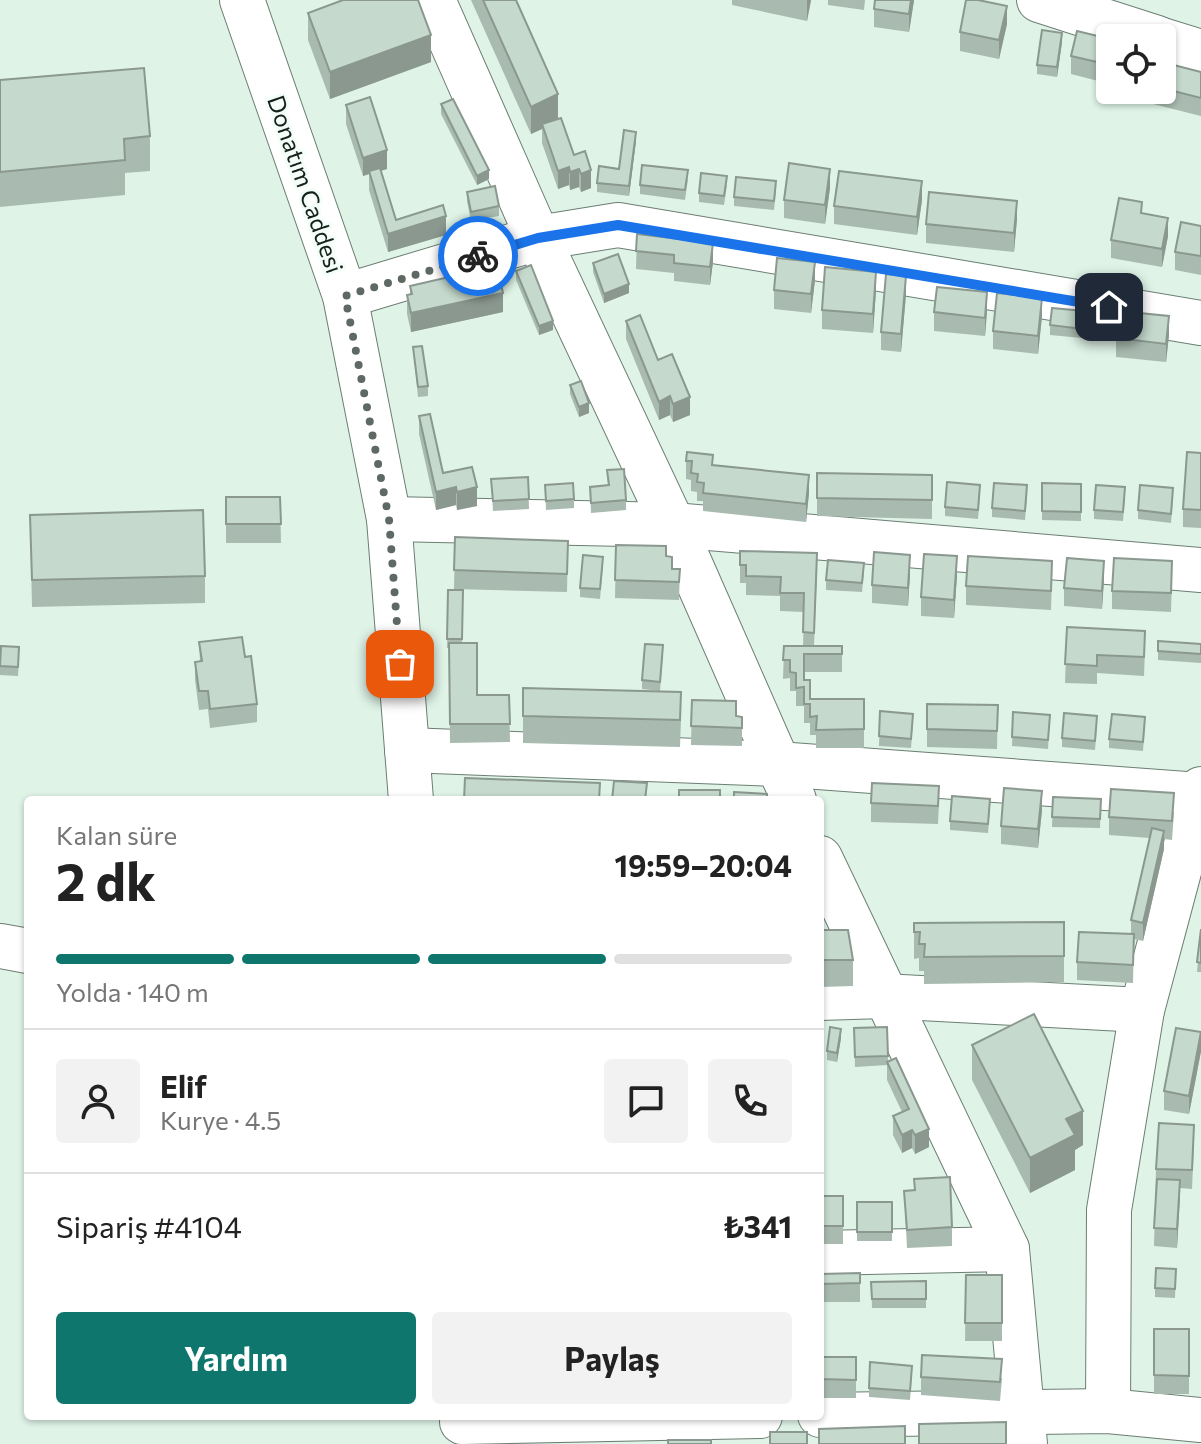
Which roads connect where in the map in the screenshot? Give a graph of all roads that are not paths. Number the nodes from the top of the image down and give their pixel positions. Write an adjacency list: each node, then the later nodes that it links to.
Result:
1 (242, 0): 8 (street, Donatım Caddesi)
2 (433, 0): 7 (street)
3 (1039, 0): 4 (street)
4 (1113, 24)
5 (1176, 44): 6 (street)
6 (1201, 52)
7 (538, 238): 8 (street); 9 (street); 11 (street)
8 (345, 296): 10 (street, Donatım Caddesi)
9 (1201, 323)
10 (389, 519): 11 (street); 13 (street, Donatım Caddesi)
11 (673, 525): 12 (street); 14 (street)
12 (1201, 570)
13 (407, 750): 14 (street); 16 (street, Donatım Caddesi)
14 (786, 782): 15 (street)
15 (1201, 793): 22 (street)
16 (411, 796)
17 (824, 867): 20 (street)
18 (0, 946): 19 (street)
19 (24, 950)
20 (883, 996): 21 (street); 22 (street); 23 (street)
21 (824, 998)
22 (1142, 1010): 25 (street)
23 (1007, 1249): 24 (street); 30 (street)
24 (824, 1253)
25 (1108, 1411): 28 (street); 30 (street)
26 (824, 1415): 30 (street)
27 (652, 1420): 29 (street)
28 (1201, 1420)
29 (462, 1427)
30 (1024, 1427)

